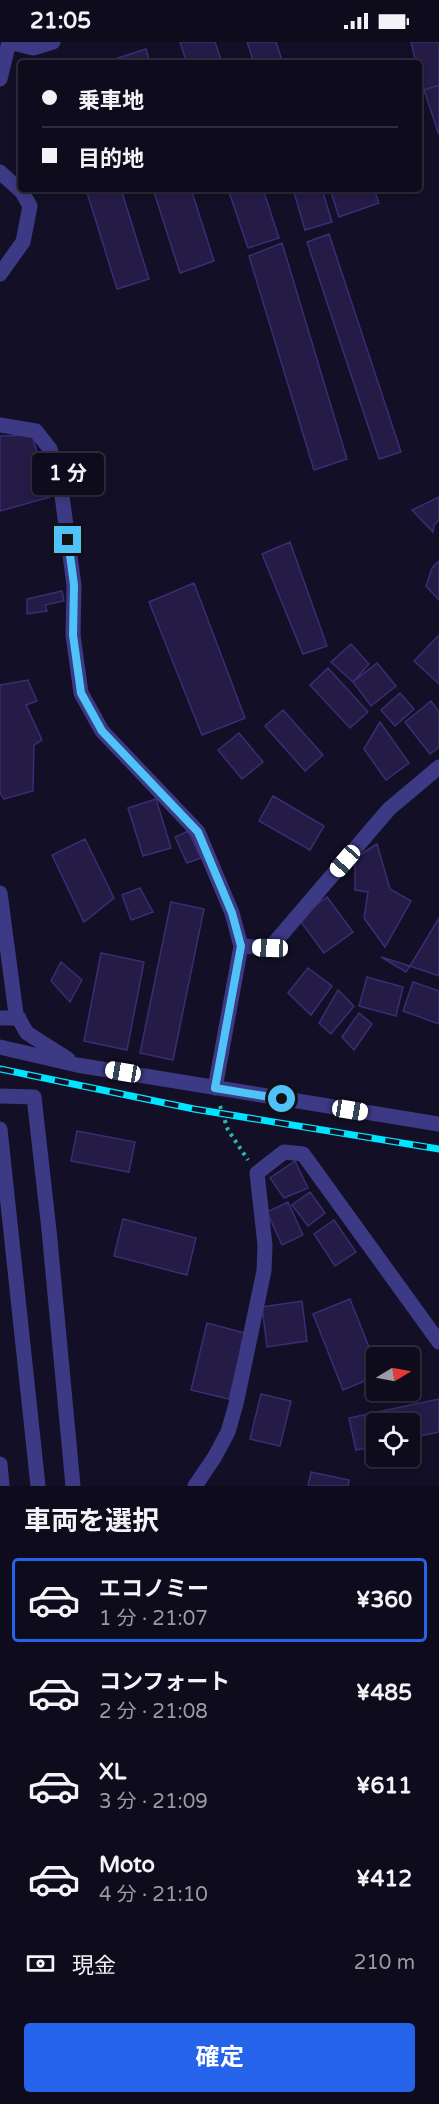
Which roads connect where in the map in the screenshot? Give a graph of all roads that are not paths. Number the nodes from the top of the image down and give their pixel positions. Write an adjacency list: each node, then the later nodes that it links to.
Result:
1 (53, 42): 2 (street)
2 (0, 79)
3 (0, 172): 4 (street)
4 (18, 188)
5 (22, 192): 6 (street)
6 (0, 274)
7 (0, 425): 10 (street)
8 (439, 767): 10 (street)
9 (0, 893): 12 (street)
10 (241, 946): 15 (street)
11 (0, 1018): 12 (street)
12 (19, 1018): 14 (street)
13 (0, 1047): 14 (street)
14 (77, 1065): 15 (street)
15 (215, 1088): 17 (street)
16 (0, 1096): 23 (street)
17 (439, 1124)
18 (0, 1129): 22 (street)
19 (439, 1342): 24 (street)
20 (0, 1464): 21 (street)
21 (2, 1486)
22 (38, 1486)
23 (73, 1486)
24 (195, 1486)

